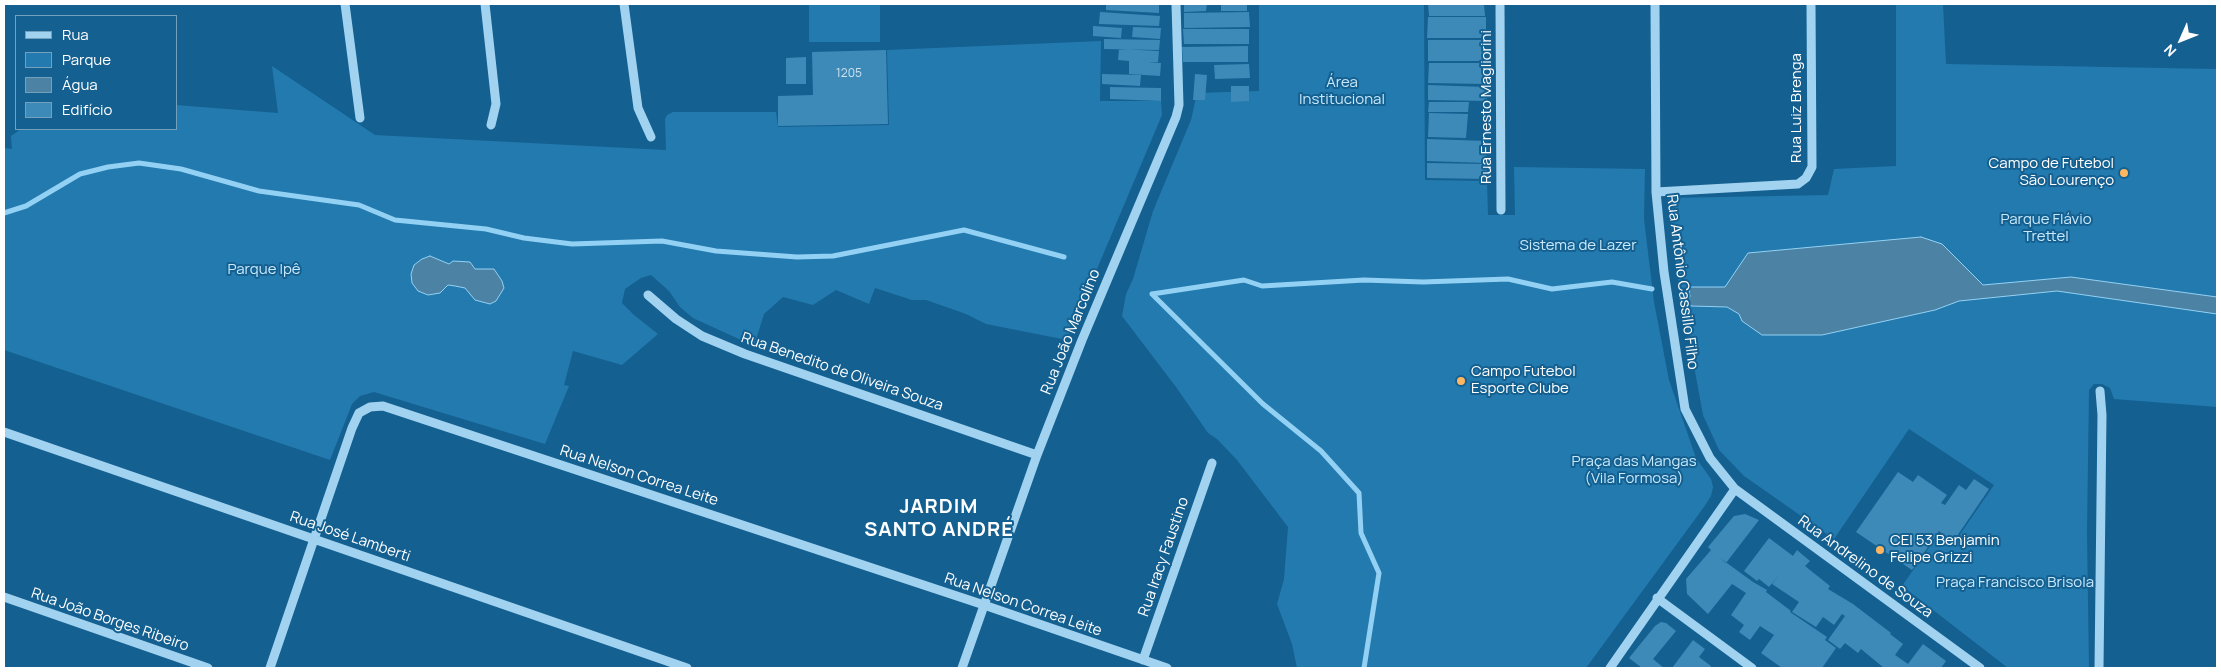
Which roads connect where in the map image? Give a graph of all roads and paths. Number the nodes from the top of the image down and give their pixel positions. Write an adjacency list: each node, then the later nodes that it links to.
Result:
1 (345, 4): 8 (street)
2 (485, 4): 9 (street)
3 (624, 4): 10 (street)
4 (1176, 4): 16 (street, Rua João Marcolino)
5 (1500, 4): 12 (street, Rua Ernesto Magliorini)
6 (1654, 4): 11 (street, Rua Antônio Cassillo Filho)
7 (1811, 4): 11 (street, Rua Luiz Brenga)
8 (360, 118)
9 (491, 125)
10 (651, 137)
11 (1656, 192): 18 (street, Rua Antônio Cassillo Filho)
12 (1501, 210)
13 (648, 295): 16 (street, Rua Benedito de Oliveira Souza)
14 (2100, 391): 32 (street)
15 (4, 432): 19 (street, Rua José Lamberti)
16 (1037, 455): 22 (street, Rua João Marcolino)
17 (1212, 463): 23 (street, Rua Iracy Faustino)
18 (1735, 489): 21 (street); 31 (street, Rua Andrelino de Souza)
19 (314, 540): 22 (street, Rua Nelson Correa Leite); 25 (street, Rua Nelson Correa Leite); 26 (street, Rua José Lamberti)
20 (4, 597): 24 (street, Rua João Borges Ribeiro)
21 (1657, 598): 29 (street); 30 (street)
22 (984, 605): 23 (street, Rua Nelson Correa Leite); 27 (street, Rua João Marcolino)
23 (1143, 660): 28 (street, Rua Nelson Correa Leite)
24 (208, 668)
25 (270, 668)
26 (687, 668)
27 (962, 668)
28 (1167, 668)
29 (1610, 668)
30 (1752, 668)
31 (1980, 668)
32 (2099, 668)

